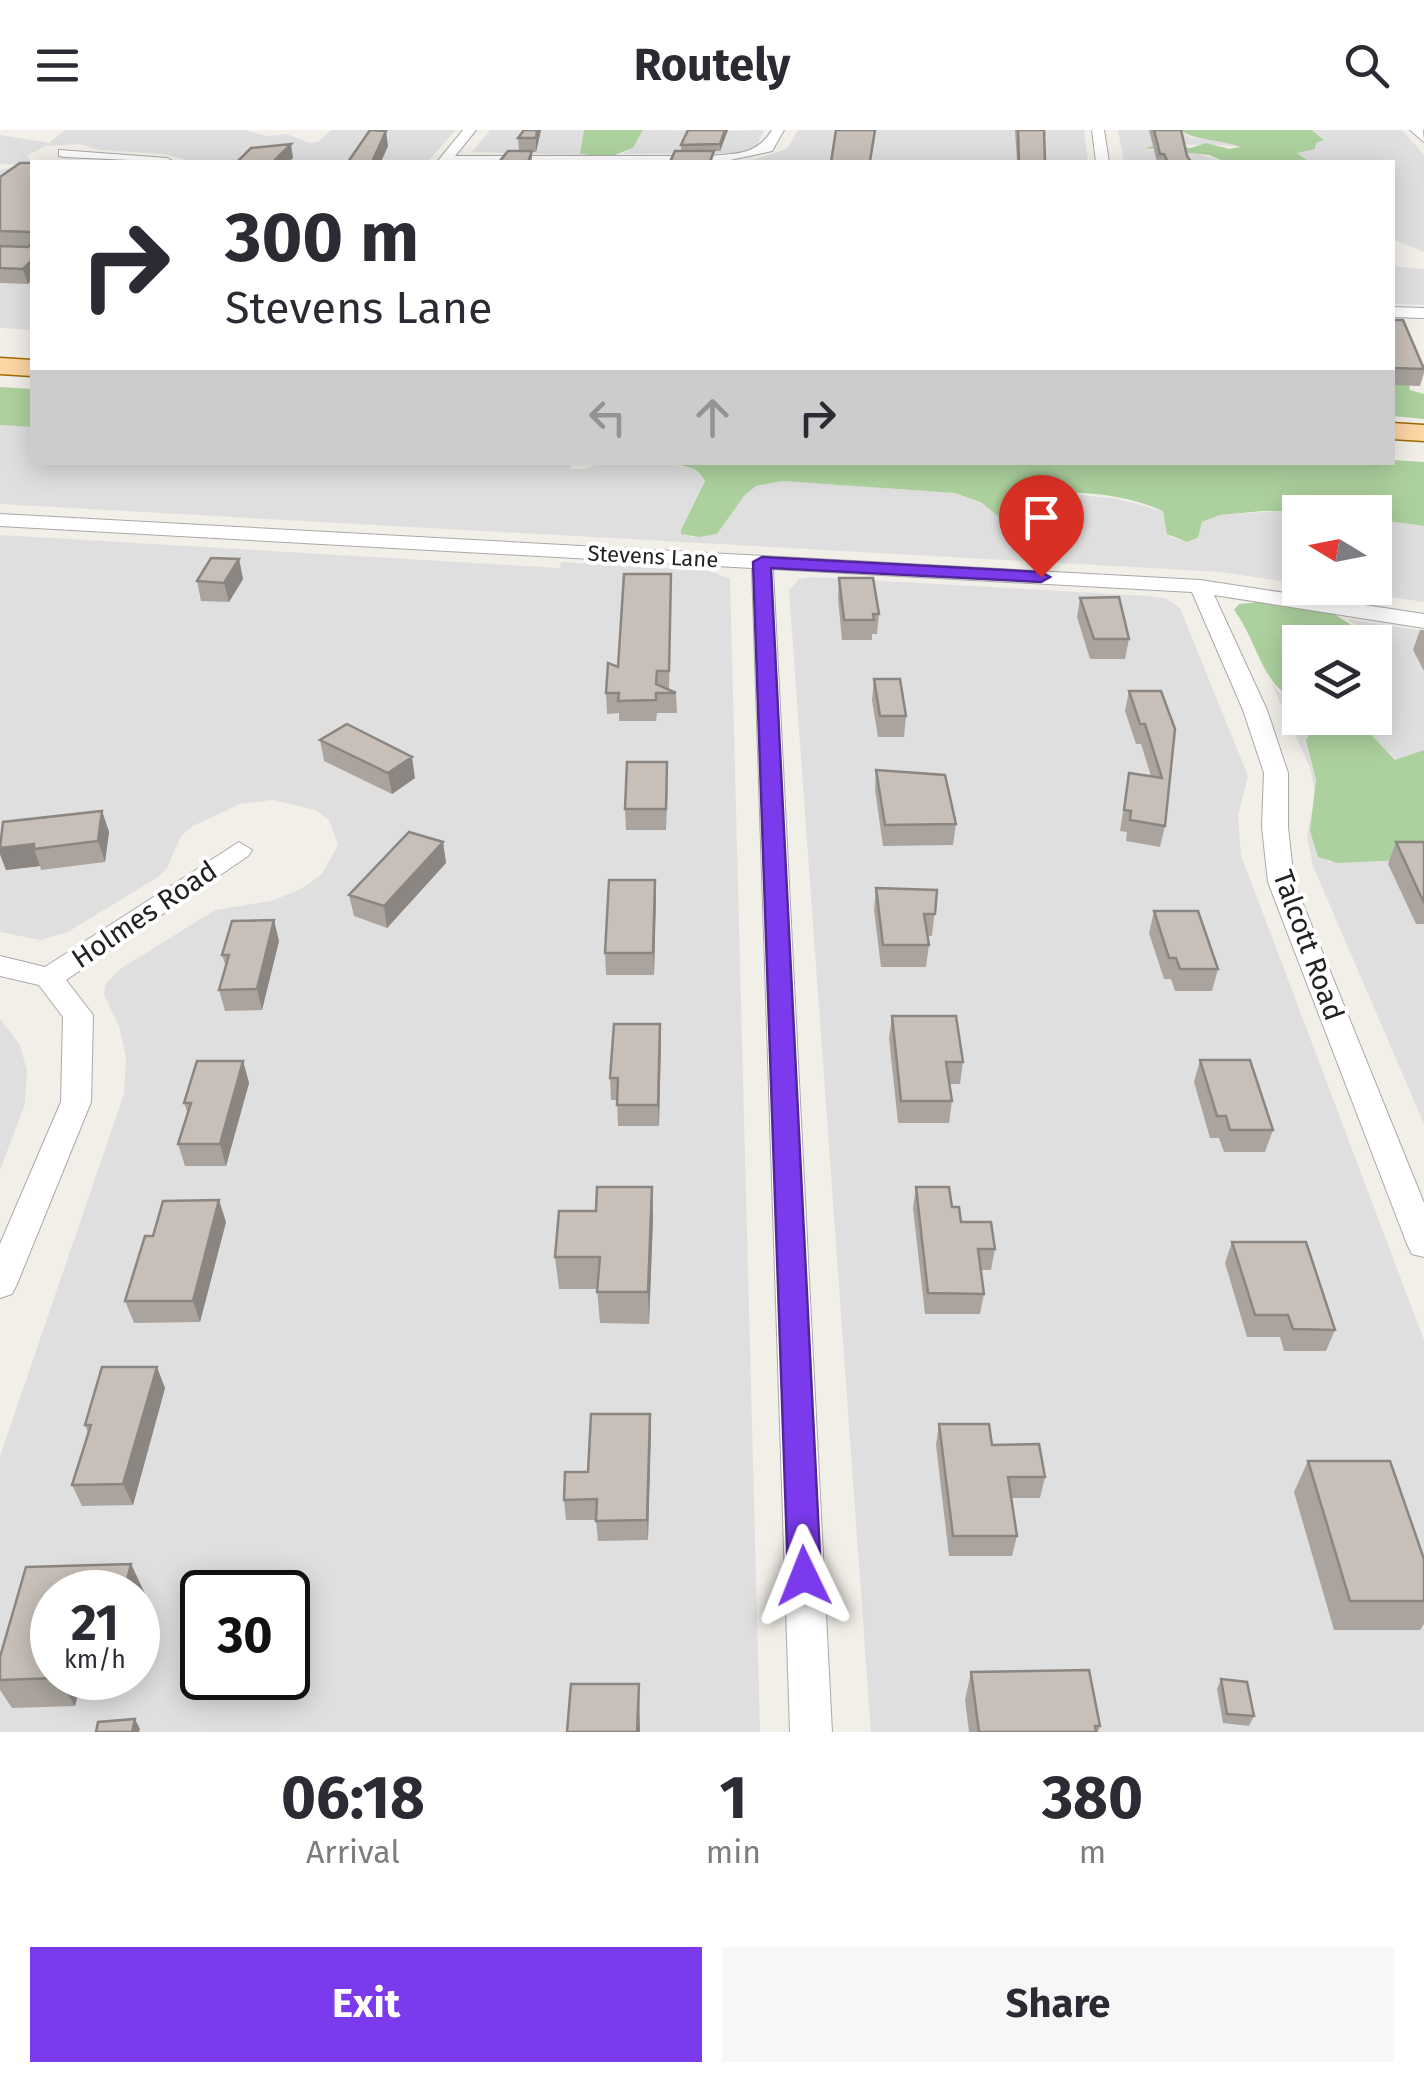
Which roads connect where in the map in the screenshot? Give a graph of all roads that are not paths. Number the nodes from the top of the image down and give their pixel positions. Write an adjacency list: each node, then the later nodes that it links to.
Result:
1 (470, 130): 8 (street)
2 (778, 130): 9 (street)
3 (1098, 130): 10 (street)
4 (1416, 130): 5 (street)
5 (1424, 138)
6 (64, 153): 7 (street)
7 (144, 160)
8 (445, 160)
9 (708, 160)
10 (1103, 160)
11 (1395, 312): 12 (street)
12 (1424, 313)
13 (0, 366): 14 (main road)
14 (30, 368)
15 (1395, 431): 16 (main road)
16 (1424, 433)
17 (0, 520): 18 (street, Stevens Lane)
18 (762, 562): 19 (street, Stevens Lane); 26 (street)
19 (1200, 586): 20 (street, Stevens Lane); 24 (street, Talcott Road)
20 (1424, 621)
21 (239, 850): 23 (street, Holmes Road)
22 (0, 966): 23 (street)
23 (48, 978): 25 (street)
24 (1424, 1244)
25 (0, 1284)
26 (811, 1732)

